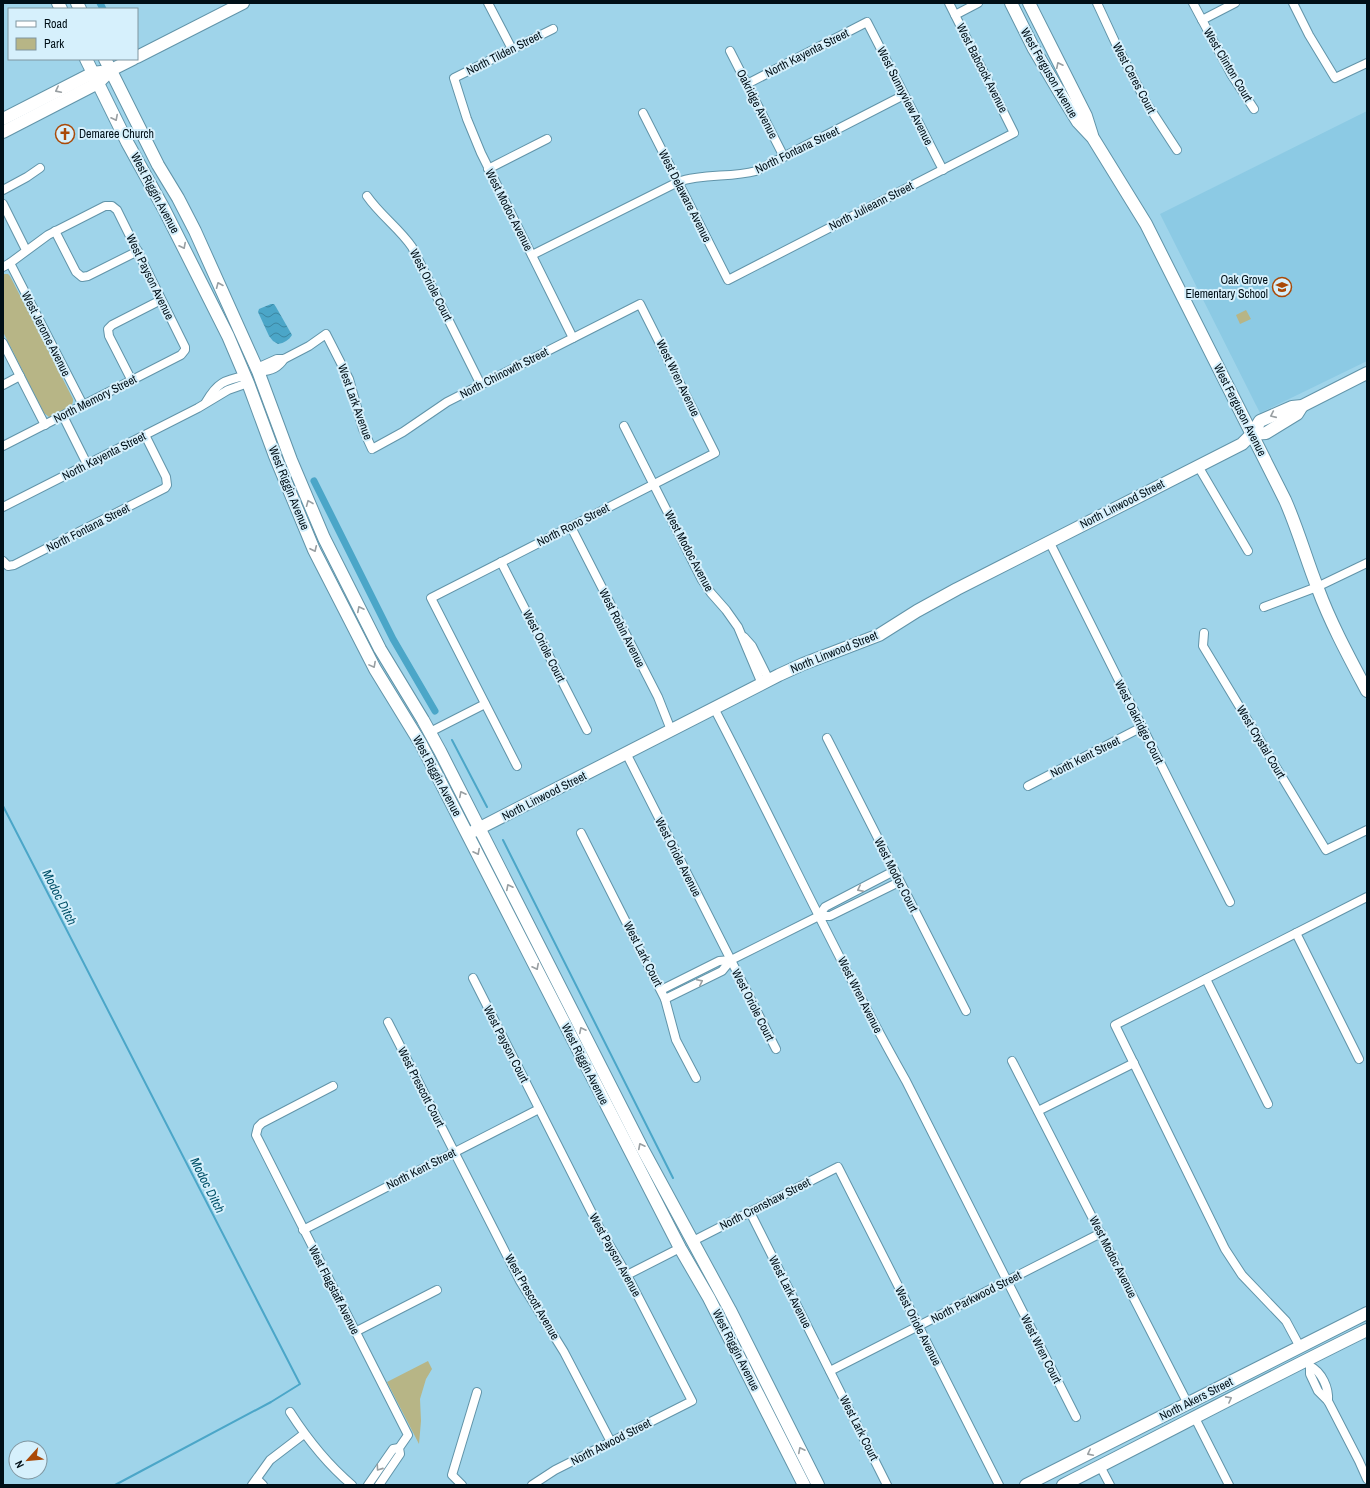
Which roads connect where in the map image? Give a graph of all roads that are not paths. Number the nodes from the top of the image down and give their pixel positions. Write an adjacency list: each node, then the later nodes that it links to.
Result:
1 (244, 3): 17 (main road)
2 (488, 3): 15 (street)
3 (949, 3): 11 (street, West Babcock Avenue)
4 (978, 3): 11 (street)
5 (1011, 3): 32 (main road, West Ferguson Avenue)
6 (1028, 3): 32 (main road, West Ferguson Avenue, one-way to 6)
7 (1098, 3): 34 (street, West Ceres Court)
8 (1193, 3): 12 (street, West Clinton Court)
9 (1235, 3): 12 (street)
10 (1293, 3): 21 (street)
11 (954, 14): 31 (street, West Babcock Avenue)
12 (1202, 20): 27 (street, West Clinton Court)
13 (867, 22): 25 (street, North Kayenta Street); 26 (street, West Sunnyview Avenue)
14 (553, 28): 15 (street, North Tilden Street)
15 (512, 49): 24 (street, North Tilden Street)
16 (730, 51): 25 (street, Oakridge Avenue)
17 (138, 56)
18 (87, 60): 23 (main road, West Riggin Avenue)
19 (105, 60): 22 (main road, West Riggin Avenue)
20 (131, 60): 22 (main road)
21 (1367, 62)
22 (110, 70): 23 (main road); 55 (main road, West Riggin Avenue, one-way to 22)
23 (96, 78): 29 (main road, one-way to 29); 30 (main road); 49 (main road, West Riggin Avenue, one-way to 49)
24 (454, 78): 37 (street, West Modoc Avenue)
25 (746, 84): 35 (street, Oakridge Avenue)
26 (904, 95): 35 (street, North Fontana Street); 38 (street, West Sunnyview Avenue)
27 (1254, 109)
28 (643, 113): 39 (street, West Delaware Avenue)
29 (3, 118)
30 (3, 132)
31 (1014, 133): 38 (street, North Julieann Street)
32 (1093, 138): 66 (main road, West Ferguson Avenue)
33 (546, 139): 37 (street)
34 (1176, 150)
35 (784, 157): 39 (street, North Fontana Street)
36 (40, 168): 40 (street)
37 (488, 169): 46 (street, West Modoc Avenue)
38 (943, 170): 48 (street, North Julieann Street)
39 (678, 182): 46 (street, North Fontana Street); 48 (street, West Delaware Avenue)
40 (3, 190)
41 (367, 196): 61 (street, West Oriole Court)
42 (3, 204): 44 (street)
43 (55, 231): 44 (street); 45 (street, West Payson Avenue); 45 (street)
44 (26, 250): 47 (street)
45 (138, 251): 50 (street, West Payson Avenue)
46 (532, 255): 52 (street, West Modoc Avenue)
47 (7, 265): 62 (street, West Jerome Avenue)
48 (728, 280)
49 (208, 296): 55 (main road); 58 (main road, West Riggin Avenue)
50 (161, 300): 54 (street, West Payson Avenue); 59 (street)
51 (640, 304): 52 (street, North Chinowth Street); 70 (street, West Wren Avenue)
52 (573, 338): 61 (street, North Chinowth Street)
53 (3, 343): 57 (street)
54 (185, 350): 59 (street, North Memory Street)
55 (258, 370): 69 (street, West Lark Avenue); 71 (main road, West Riggin Avenue)
56 (1367, 373): 66 (main road, North Linwood Street)
57 (20, 376): 60 (street); 64 (street)
58 (247, 379): 67 (street, North Kayenta Street); 71 (main road); 100 (main road, West Riggin Avenue, one-way to 100)
59 (132, 381): 62 (street, North Memory Street)
60 (3, 385)
61 (481, 385): 69 (street, North Chinowth Street)
62 (83, 405): 63 (street, North Memory Street)
63 (63, 416): 64 (street, North Memory Street); 72 (street)
64 (45, 425): 68 (street, North Memory Street)
65 (624, 426): 74 (street)
66 (1252, 434): 73 (main road, North Linwood Street); 82 (main road, West Ferguson Avenue)
67 (145, 435): 72 (street, North Kayenta Street); 81 (street, North Fontana Street)
68 (3, 446)
69 (372, 449)
70 (715, 453): 74 (street, North Rono Street)
71 (291, 460): 92 (main road, West Riggin Avenue, one-way to 71)
72 (87, 464): 75 (street, North Kayenta Street)
73 (1198, 466): 77 (main road, North Linwood Street); 78 (street)
74 (654, 484): 76 (street, North Rono Street); 85 (street, West Modoc Avenue)
75 (3, 507)
76 (571, 527): 79 (street, North Rono Street); 91 (street, West Robin Avenue)
77 (1049, 541): 85 (main road, North Linwood Street); 89 (street, West Oakridge Court)
78 (1248, 551)
79 (501, 562): 87 (street, North Rono Street); 90 (street, West Oriole Court)
80 (1367, 563): 82 (street)
81 (5, 564)
82 (1317, 587): 83 (street); 86 (main road, West Ferguson Avenue)
83 (1264, 607)
84 (1204, 633): 98 (street, West Crystal Court)
85 (765, 682): 88 (main road, North Linwood Street)
86 (1367, 690)
87 (485, 704): 92 (street); 95 (street)
88 (714, 708): 91 (main road, North Linwood Street); 105 (street, West Wren Avenue)
89 (1142, 727): 96 (street, North Kent Street); 104 (street, West Oakridge Court)
90 (587, 730)
91 (671, 730): 94 (main road, North Linwood Street)
92 (430, 732): 97 (main road, West Riggin Avenue, one-way to 92)
93 (827, 738): 101 (street, West Modoc Court)
94 (626, 754): 97 (main road, North Linwood Street); 107 (street, West Oriole Avenue)
95 (517, 766)
96 (1028, 786)
97 (480, 828): 100 (main road, North Linwood Street); 129 (main road, West Riggin Avenue, one-way to 97)
98 (1366, 829)
99 (581, 833): 110 (street, West Lark Court)
100 (468, 834): 124 (main road, West Riggin Avenue, one-way to 124)
101 (894, 871): 102 (street, West Modoc Court); 105 (street, one-way to 105)
102 (899, 882): 105 (street); 112 (street, West Modoc Court)
103 (1367, 896): 106 (street)
104 (1230, 902)
105 (819, 916): 107 (street); 132 (street, West Wren Avenue)
106 (1296, 933): 109 (street); 115 (street)
107 (731, 960): 110 (street); 111 (street, one-way to 107); 114 (street, West Oriole Court)
108 (473, 978): 121 (street, West Payson Court)
109 (1206, 979): 117 (street); 120 (street)
110 (660, 990): 111 (street, West Lark Court)
111 (665, 999): 118 (street, West Lark Court)
112 (966, 1011)
113 (388, 1022): 123 (street, West Prescott Court)
114 (776, 1049)
115 (1359, 1059)
116 (1012, 1061): 122 (street)
117 (1134, 1063): 122 (street); 140 (street)
118 (696, 1078)
119 (334, 1086): 127 (street, West Flagstaff Avenue)
120 (1268, 1104)
121 (539, 1109): 123 (street, North Kent Street); 131 (street, West Payson Avenue)
122 (1038, 1111): 128 (street, West Modoc Avenue)
123 (454, 1152): 127 (street, North Kent Street); 156 (street, West Prescott Avenue)
124 (637, 1163): 129 (main road); 130 (main road, West Riggin Avenue)
125 (838, 1167): 126 (street, North Crenshaw Street); 136 (street, West Oriole Avenue)
126 (750, 1212): 129 (street, North Crenshaw Street); 142 (street, West Lark Avenue)
127 (304, 1230): 139 (street, West Flagstaff Avenue)
128 (1101, 1233): 132 (street, North Parkwood Street); 149 (street, West Modoc Avenue)
129 (693, 1241): 138 (main road, West Riggin Avenue)
130 (680, 1248): 131 (street); 138 (main road); 167 (main road, West Riggin Avenue)
131 (627, 1275): 148 (street, West Payson Avenue)
132 (1007, 1281): 136 (street, North Parkwood Street); 151 (street, West Wren Court)
133 (437, 1290): 139 (street)
134 (1367, 1313): 135 (main road, North Akers Street)
135 (1346, 1324): 140 (main road, North Akers Street); 141 (main road)
136 (918, 1326): 142 (street, North Parkwood Street); 170 (street, West Oriole Avenue)
137 (1367, 1330): 141 (main road, North Akers Street)
138 (741, 1331): 168 (main road, West Riggin Avenue, one-way to 138)
139 (355, 1332): 157 (street, West Flagstaff Avenue)
140 (1300, 1347): 145 (main road); 149 (main road, North Akers Street)
141 (1309, 1363): 143 (street); 144 (street); 145 (main road, North Akers Street)
142 (830, 1372): 169 (street, West Lark Court)
143 (1324, 1382): 144 (street); 147 (street)
144 (1316, 1386): 147 (street)
145 (1248, 1390): 152 (main road, North Akers Street, one-way to 145)
146 (477, 1392): 165 (street)
147 (1328, 1400): 160 (street)
148 (692, 1401): 156 (street, North Atwood Street)
149 (1188, 1404): 153 (main road, North Akers Street); 155 (main road)
150 (290, 1412): 154 (street)
151 (1076, 1417)
152 (1195, 1418): 155 (main road, North Akers Street); 175 (street)
153 (1151, 1422): 158 (main road); 159 (main road, North Akers Street, one-way to 159)
154 (304, 1434): 161 (street); 162 (street)
155 (1151, 1440): 158 (main road, North Akers Street)
156 (611, 1442): 166 (street, North Atwood Street)
157 (399, 1448): 163 (street, West Flagstaff Avenue, one-way to 163); 164 (street, West Flagstaff Avenue)
158 (1100, 1466): 173 (main road, North Akers Street); 174 (street)
159 (1061, 1467): 171 (main road, North Akers Street); 172 (main road)
160 (1367, 1479)
161 (257, 1483)
162 (352, 1485)
163 (368, 1485)
164 (379, 1485)
165 (462, 1485)
166 (532, 1485)
167 (804, 1485)
168 (818, 1485)
169 (887, 1485)
170 (999, 1485)
171 (1026, 1485)
172 (1045, 1485)
173 (1063, 1485)
174 (1110, 1485)
175 (1229, 1485)

